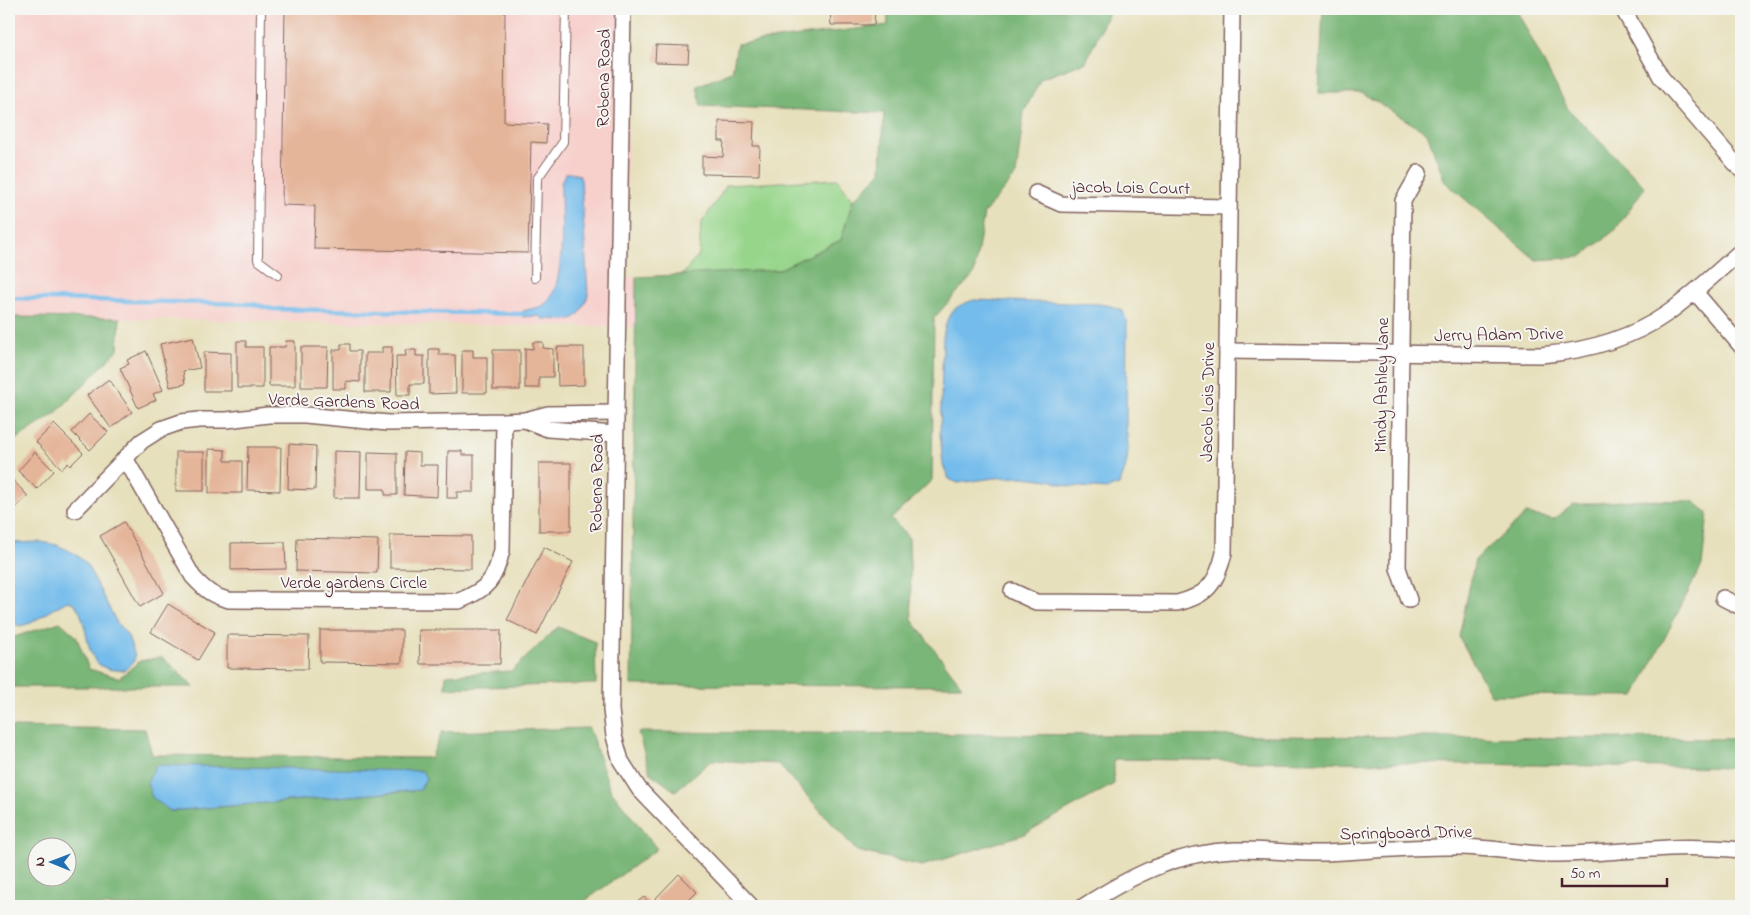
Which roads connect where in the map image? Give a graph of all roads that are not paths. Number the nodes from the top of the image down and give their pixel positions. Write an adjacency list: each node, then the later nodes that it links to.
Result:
1 (261, 9): 11 (lane)
2 (566, 9): 12 (lane)
3 (623, 9): 17 (street, Robena Road)
4 (1232, 9): 9 (street, Jacob Lois Drive)
5 (1623, 9): 6 (street)
6 (1741, 170)
7 (1419, 173): 16 (street, Mindy Ashley Lane)
8 (1036, 193): 9 (street, jacob Lois Court)
9 (1228, 207): 15 (street, Jacob Lois Drive)
10 (1741, 251): 13 (street, Jerry Adam Drive)
11 (278, 276)
12 (535, 278)
13 (1694, 292): 14 (street); 16 (street, Jerry Adam Drive)
14 (1741, 346)
15 (1227, 351): 16 (street, Jerry Adam Drive); 23 (street, Jacob Lois Drive)
16 (1401, 354): 25 (street, Mindy Ashley Lane)
17 (616, 413): 18 (street, Verde Gardens Road); 20 (street, Robena Road)
18 (525, 420): 19 (street, Verde Gardens Road); 20 (street, Verde Gardens Road)
19 (504, 421): 21 (street, Verde Gardens Road); 21 (street, Verde gardens Circle)
20 (615, 434): 28 (street, Robena Road)
21 (126, 458): 22 (street, Verde Gardens Road)
22 (75, 510)
23 (1012, 591)
24 (1723, 598): 26 (street)
25 (1409, 600)
26 (1741, 607)
27 (1741, 850): 29 (street, Springboard Drive)
28 (741, 903)
29 (1084, 906)

